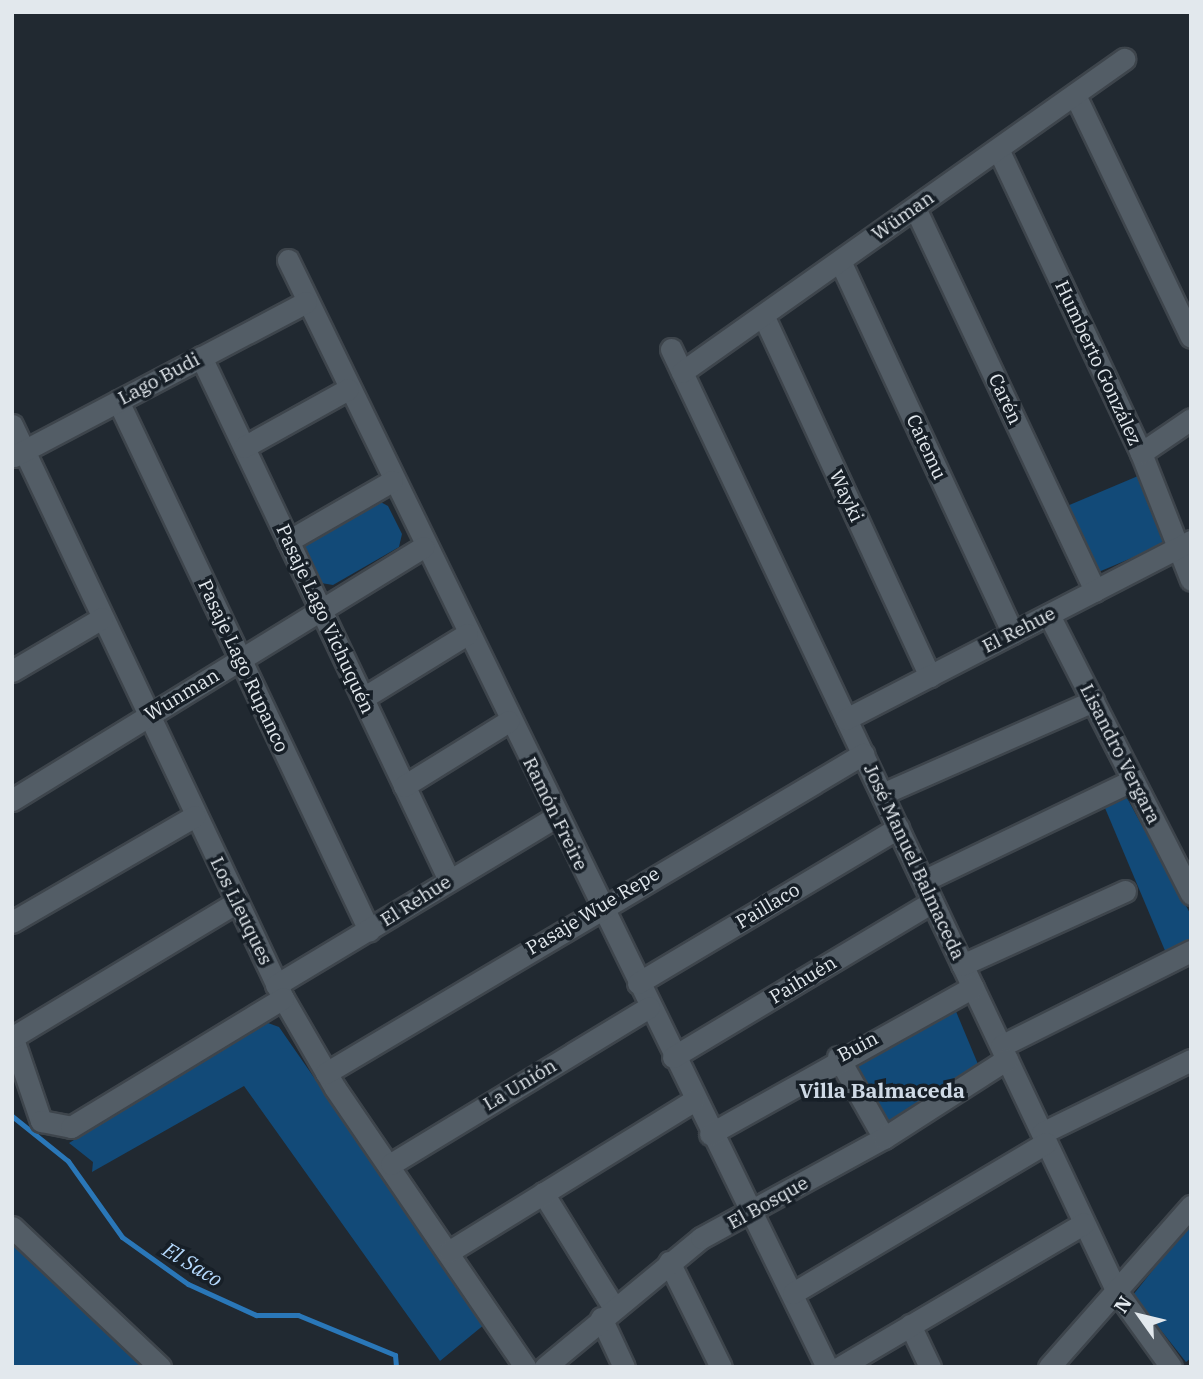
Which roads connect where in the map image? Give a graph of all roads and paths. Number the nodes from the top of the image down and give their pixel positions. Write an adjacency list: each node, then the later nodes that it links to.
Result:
1 (1124, 59): 2 (street, Wüman)
2 (1074, 95): 3 (street, Wüman); 9 (street)
3 (998, 149): 4 (street, Wüman); 18 (street, Humberto González)
4 (915, 208): 6 (street, Wüman); 25 (street, Carén)
5 (288, 260): 7 (street, Ramón Freire)
6 (840, 261): 8 (street, Wüman); 29 (street, Catemu)
7 (306, 302): 11 (street, Lago Budi); 13 (street, Ramón Freire)
8 (763, 315): 12 (street, Wüman); 33 (street, Wayki)
9 (1191, 337)
10 (671, 349): 12 (street, José Manuel Balmaceda)
11 (201, 357): 14 (street, Lago Budi); 17 (street, Pasaje Lago Vichuquén)
12 (682, 372): 37 (street, José Manuel Balmaceda)
13 (348, 389): 17 (street); 20 (street, Ramón Freire)
14 (118, 401): 19 (street, Lago Budi); 31 (street, Pasaje Lago Rupanco)
15 (1191, 419): 18 (street)
16 (12, 425): 19 (street, Los Lleuques)
17 (244, 447): 21 (street, Pasaje Lago Vichuquén)
18 (1141, 453): 22 (street, Humberto González)
19 (18, 454): 28 (street, Los Lleuques)
20 (392, 481): 21 (street); 23 (street, Ramón Freire)
21 (288, 541): 26 (street, Pasaje Lago Vichuquén)
22 (1186, 544): 24 (street, Humberto González); 25 (street, El Rehue)
23 (424, 547): 26 (street, Wunman); 30 (street, Ramón Freire)
24 (1191, 580)
25 (1095, 591): 27 (street, El Rehue)
26 (321, 610): 31 (street, Wunman); 34 (street, Pasaje Lago Vichuquén)
27 (1049, 615): 29 (street, El Rehue); 35 (street, Lisandro Vergara)
28 (102, 618): 32 (street); 36 (street, Los Lleuques)
29 (1013, 633): 33 (street, El Rehue)
30 (467, 634): 34 (street); 38 (street, Ramón Freire)
31 (240, 659): 36 (street, Wunman); 55 (street, Pasaje Lago Rupanco)
32 (12, 671)
33 (930, 676): 37 (street, El Rehue)
34 (363, 698): 41 (street, Pasaje Lago Vichuquén)
35 (1093, 701): 40 (street, Lisandro Vergara); 42 (street)
36 (148, 715): 43 (street, Wunman); 44 (street, Los Lleuques)
37 (846, 719): 39 (street, José Manuel Balmaceda)
38 (509, 721): 41 (street); 45 (street, Ramón Freire)
39 (863, 754): 42 (street, José Manuel Balmaceda); 53 (street, Pasaje Wue Repe)
40 (1133, 780): 48 (street); 50 (street, Lisandro Vergara)
41 (404, 786): 47 (street, Pasaje Lago Vichuquén)
42 (882, 794): 46 (street, José Manuel Balmaceda)
43 (12, 800)
44 (195, 816): 51 (street, Los Lleuques); 54 (street)
45 (556, 817): 47 (street, El Rehue); 53 (street, Ramón Freire)
46 (898, 828): 48 (street, José Manuel Balmaceda); 58 (street, Paillaco)
47 (449, 880): 55 (street, El Rehue)
48 (923, 881): 52 (street, José Manuel Balmaceda)
49 (1125, 891): 57 (street)
50 (1191, 894)
51 (237, 902): 60 (street, Los Lleuques); 62 (street)
52 (932, 902): 57 (street, José Manuel Balmaceda); 64 (street, Paihuén)
53 (600, 906): 58 (street, Ramón Freire); 67 (street, Pasaje Wue Repe)
54 (12, 922)
55 (369, 930): 60 (street, El Rehue)
56 (1191, 950): 63 (street, El Bosque)
57 (962, 965): 59 (street, José Manuel Balmaceda)
58 (638, 984): 61 (street, Ramón Freire)
59 (973, 987): 63 (street, José Manuel Balmaceda); 65 (street, Buin)
60 (280, 992): 62 (street, El Rehue); 67 (street, Los Lleuques)
61 (649, 1007): 64 (street, Ramón Freire); 72 (street, La Unión)
62 (13, 1037)
63 (1004, 1053): 70 (street, El Bosque); 71 (street, José Manuel Balmaceda)
64 (673, 1057): 68 (street, Ramón Freire)
65 (838, 1057): 69 (street, Buin); 70 (street)
66 (1191, 1060): 71 (street)
67 (326, 1073): 72 (street, Los Lleuques)
68 (693, 1101): 69 (street, Ramón Freire); 73 (street)
69 (710, 1134): 75 (street, Ramón Freire)
70 (884, 1138): 75 (street, El Bosque)
71 (1044, 1138): 76 (street, José Manuel Balmaceda); 81 (street)
72 (391, 1164): 78 (street, Los Lleuques)
73 (543, 1193): 78 (street); 82 (street)
74 (1191, 1206): 80 (street)
75 (751, 1213): 79 (street, El Bosque); 81 (street, Ramón Freire)
76 (1084, 1223): 80 (street, José Manuel Balmaceda); 83 (street)
77 (12, 1227): 84 (street)
78 (450, 1251): 85 (street, Los Lleuques)
79 (669, 1262): 82 (street, El Bosque); 88 (street)
80 (1117, 1292): 92 (street); 93 (street, José Manuel Balmaceda)
81 (793, 1293): 89 (street, Ramón Freire)
82 (608, 1313): 86 (street, El Bosque); 87 (street)
83 (910, 1325): 90 (street); 91 (street)
84 (160, 1367)
85 (525, 1367)
86 (545, 1367)
87 (624, 1367)
88 (721, 1367)
89 (827, 1367)
90 (839, 1367)
91 (930, 1367)
92 (1049, 1367)
93 (1171, 1367)

